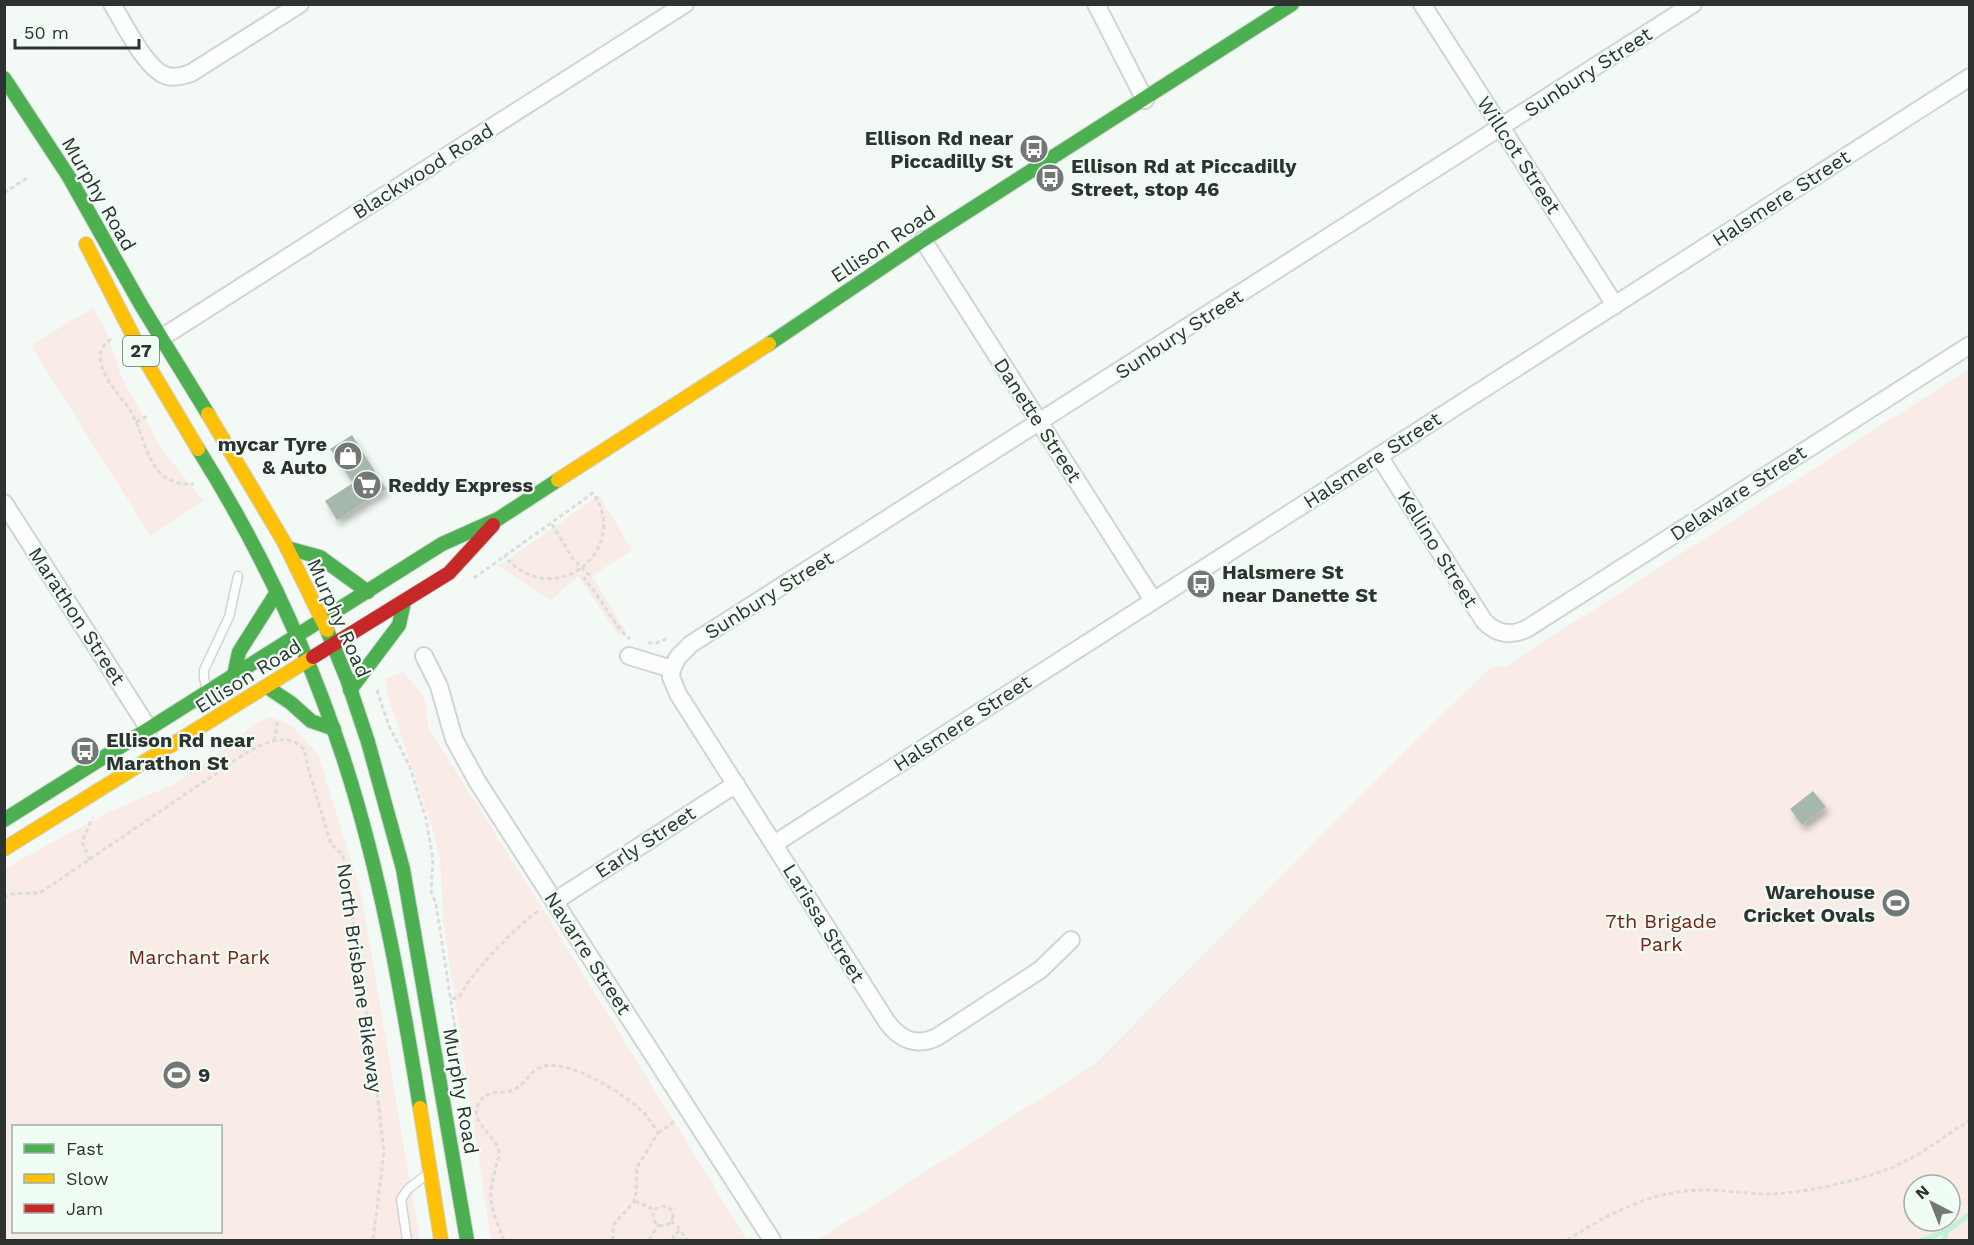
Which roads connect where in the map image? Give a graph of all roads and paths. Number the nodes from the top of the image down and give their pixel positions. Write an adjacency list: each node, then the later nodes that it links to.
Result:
1 (112, 4): 2 (street)
2 (300, 4)
3 (685, 4): 18 (street, Blackwood Road)
4 (1096, 4): 10 (street)
5 (1292, 4): 10 (main road, Ellison Road)
6 (1422, 4): 11 (street, Willcot Street)
7 (1693, 4): 11 (street, Sunbury Street)
8 (1970, 77): 16 (street, Halsmere Street)
9 (4, 78): 18 (main road, Murphy Road / 27)
10 (1144, 100): 15 (main road, Ellison Road)
11 (1501, 128): 16 (street, Willcot Street); 22 (street, Sunbury Street)
12 (27, 178): 13 (path)
13 (4, 193)
14 (79, 231): 31 (main road, Murphy Road / 27)
15 (923, 240): 22 (street, Danette Street); 26 (main road, Ellison Road)
16 (1615, 305): 23 (street, Halsmere Street)
17 (114, 336): 21 (path)
18 (161, 338): 27 (main road, Murphy Road / 27)
19 (1970, 345): 36 (street, Delaware Street)
20 (149, 415): 21 (path)
21 (136, 422): 24 (path)
22 (1039, 423): 33 (street, Danette Street); 44 (street, Sunbury Street)
23 (1379, 456): 33 (street, Halsmere Street); 36 (street, Kellino Street)
24 (196, 484)
25 (4, 503): 49 (street, Marathon Street)
26 (498, 519): 32 (main road, Ellison Road); 34 (main road, Ellison Road)
27 (287, 548): 32 (main road); 35 (main road, Murphy Road / 27)
28 (504, 556): 29 (path)
29 (582, 568): 29 (path); 41 (path)
30 (238, 576): 48 (lane, Ellison Road)
31 (278, 592): 37 (main road, Murphy Road / 27); 45 (main road)
32 (368, 592): 35 (main road, Ellison Road)
33 (1154, 600): 54 (street, Halsmere Street)
34 (404, 602): 40 (main road, Ellison Road); 47 (main road)
35 (322, 619): 37 (main road, Ellison Road); 40 (main road, Murphy Road / 27)
36 (1504, 634)
37 (297, 635): 43 (main road, Murphy Road / 27); 45 (main road, Ellison Road)
38 (666, 639): 39 (path)
39 (642, 642)
40 (334, 646): 43 (main road, Ellison Road); 47 (main road, Murphy Road)
41 (630, 648): 44 (street)
42 (424, 656): 58 (street, Navarre Street)
43 (308, 661): 46 (main road, Ellison Road); 50 (main road, Murphy Road)
44 (672, 669): 51 (street, Larissa Street)
45 (234, 675): 48 (main road, Ellison Road)
46 (267, 687): 50 (main road); 55 (main road, Ellison Road)
47 (350, 690): 73 (main road, Murphy Road)
48 (207, 691): 49 (main road, Ellison Road)
49 (149, 729): 53 (main road, Ellison Road)
50 (333, 729): 64 (main road, Murphy Road)
51 (736, 784): 54 (street, Larissa Street); 58 (street, Early Street)
52 (93, 817): 56 (path)
53 (4, 820)
54 (774, 844): 59 (street, Larissa Street)
55 (4, 849)
56 (90, 860): 57 (path, North Brisbane Bikeway); 70 (path, North Brisbane Bikeway)
57 (4, 898)
58 (555, 901): 60 (path); 79 (street, Navarre Street)
59 (1071, 940)
60 (452, 999)
61 (679, 1118): 63 (path)
62 (1970, 1120): 80 (path)
63 (658, 1133): 65 (path); 74 (path)
64 (429, 1172): 71 (lane); 72 (main road, Murphy Road)
65 (635, 1201): 66 (path); 75 (path)
66 (655, 1210): 67 (path); 68 (path)
67 (671, 1221): 68 (path); 69 (path)
68 (659, 1224): 76 (path)
69 (680, 1230): 77 (path); 78 (path)
70 (373, 1240)
71 (407, 1240)
72 (441, 1240)
73 (467, 1240)
74 (504, 1240)
75 (614, 1240)
76 (649, 1240)
77 (672, 1240)
78 (687, 1240)
79 (771, 1240)
80 (1567, 1240)

